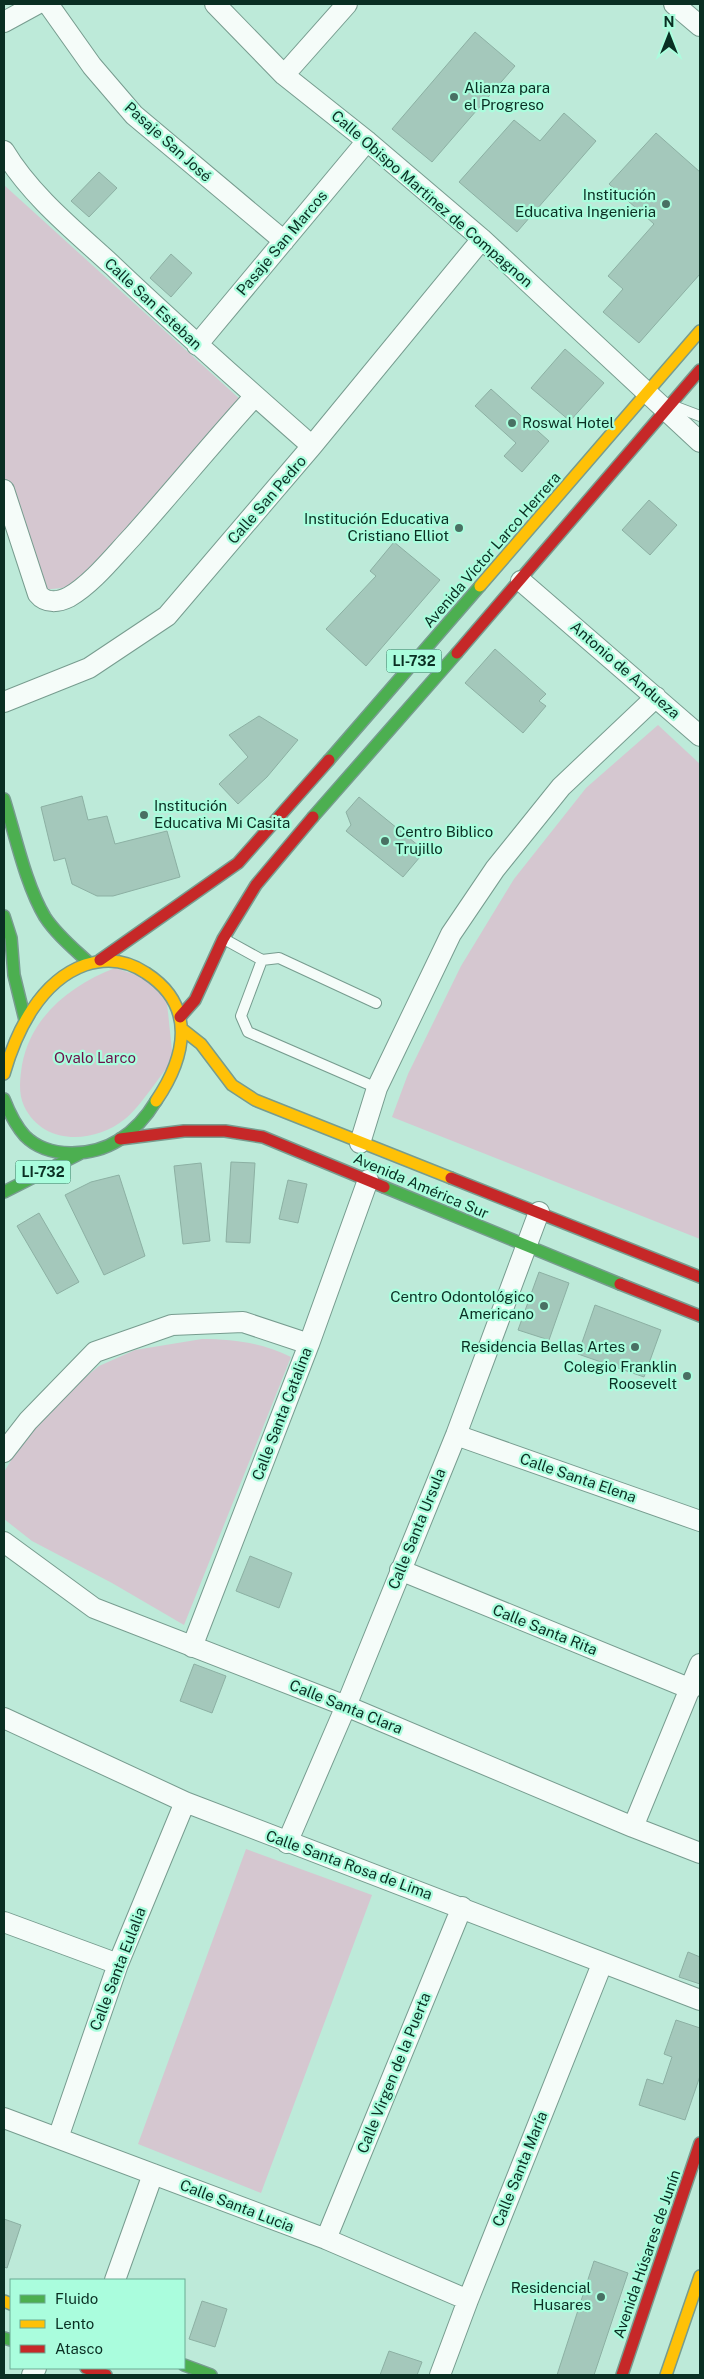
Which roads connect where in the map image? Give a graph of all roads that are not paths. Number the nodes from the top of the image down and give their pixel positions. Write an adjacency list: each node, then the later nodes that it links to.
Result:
1 (37, 4): 6 (street)
2 (48, 4): 12 (street, Pasaje San José)
3 (216, 4): 8 (street, Calle Obispo Martinez de Compagnon)
4 (347, 4): 8 (street)
5 (674, 4): 7 (street)
6 (4, 22)
7 (700, 26)
8 (284, 74): 9 (street, Calle Obispo Martinez de Compagnon)
9 (367, 141): 11 (street, Calle Obispo Martinez de Compagnon); 12 (street, Pasaje San Marcos)
10 (4, 152): 14 (street, Calle San Esteban)
11 (482, 239): 16 (street, Calle Obispo Martinez de Compagnon); 21 (street, Calle San Pedro)
12 (284, 241): 14 (street, Pasaje San Marcos)
13 (700, 331): 16 (main road, Avenida Víctor Larco Herrera / LI-732)
14 (197, 345): 17 (street, Calle San Esteban)
15 (700, 370): 18 (main road, Avenida Víctor Larco Herrera / LI-732)
16 (649, 393): 18 (street, Calle Obispo Martinez de Compagnon); 28 (main road, Avenida Víctor Larco Herrera / LI-732)
17 (255, 396): 21 (street, Calle San Esteban); 22 (street)
18 (668, 408): 19 (lane); 20 (street, Calle Obispo Martinez de Compagnon); 23 (main road, Avenida Víctor Larco Herrera / LI-732)
19 (700, 416)
20 (700, 442)
21 (312, 446): 25 (street, Calle San Pedro)
22 (4, 490)
23 (521, 581): 24 (street, Antonio de Andueza); 28 (main road, Avenida Víctor Larco Herrera / LI-732)
24 (656, 697): 26 (street, Antonio de Andueza); 39 (street)
25 (4, 702)
26 (700, 736)
27 (4, 799): 32 (main road)
28 (267, 851): 30 (main road, Avenida Víctor Larco Herrera / LI-732); 32 (main road, Avenida Víctor Larco Herrera / LI-732)
29 (4, 916): 33 (main road)
30 (223, 939): 31 (lane); 35 (main road, Avenida Víctor Larco Herrera / LI-732)
31 (262, 960): 34 (lane); 39 (lane)
32 (94, 961): 35 (main road); 36 (main road, Avenida Víctor Larco Herrera)
33 (9, 976): 36 (main road)
34 (376, 1004)
35 (180, 1017): 37 (main road)
36 (25, 1020): 38 (main road, Avenida Víctor Larco Herrera)
37 (182, 1029): 41 (main road); 42 (main road, Avenida América Sur)
38 (4, 1074)
39 (378, 1088): 42 (street)
40 (4, 1099): 43 (main road)
41 (120, 1139): 43 (main road); 44 (main road, Avenida América Sur)
42 (360, 1143): 46 (main road, Avenida América Sur)
43 (83, 1152): 45 (main road, LI-732)
44 (368, 1180): 47 (main road, Avenida América Sur); 50 (street, Calle Santa Catalina)
45 (4, 1192)
46 (539, 1212): 47 (street, Calle Santa Ursula); 48 (main road, Avenida América Sur)
47 (525, 1246): 49 (main road, Avenida América Sur); 51 (street, Calle Santa Ursula)
48 (700, 1277)
49 (700, 1316)
50 (309, 1344): 52 (street); 56 (street, Calle Santa Catalina)
51 (456, 1435): 53 (street, Calle Santa Elena); 55 (street, Calle Santa Ursula)
52 (4, 1452)
53 (700, 1521)
54 (4, 1542): 56 (street, Calle Santa Clara)
55 (400, 1570): 58 (street, Calle Santa Rita); 59 (street, Calle Santa Ursula)
56 (192, 1647): 59 (street, Calle Santa Clara)
57 (700, 1664): 58 (street)
58 (691, 1689): 62 (street)
59 (346, 1706): 62 (street, Calle Santa Clara); 63 (street, Calle Santa Ursula)
60 (4, 1718): 61 (street, Calle Santa Rosa de Lima)
61 (185, 1802): 63 (street, Calle Santa Rosa de Lima); 67 (street, Calle Santa Eulalia)
62 (633, 1827): 64 (street, Calle Santa Clara)
63 (287, 1843): 65 (street, Calle Santa Rosa de Lima)
64 (700, 1853)
65 (462, 1907): 68 (street, Calle Santa Rosa de Lima); 76 (street, Calle Virgen de la Puerta)
66 (4, 1922): 67 (street)
67 (118, 1964): 71 (street, Calle Santa Eulalia)
68 (602, 1964): 69 (street, Calle Santa Rosa de Lima); 79 (street, Calle Santa María)
69 (700, 2000)
70 (4, 2118): 71 (street, Calle Santa Lucia)
71 (58, 2138): 73 (street, Calle Santa Lucia)
72 (700, 2143): 74 (main road, Avenida Húsares de Junín)
73 (153, 2174): 76 (street, Calle Santa Lucia); 78 (street)
74 (687, 2182): 75 (main road); 85 (main road, Avenida Húsares de Junín)
75 (700, 2187)
76 (326, 2239): 79 (street, Calle Santa Lucia)
77 (700, 2276): 86 (main road)
78 (115, 2279)
79 (468, 2300): 84 (street, Calle Santa María)
80 (185, 2365): 83 (main road)
81 (89, 2369): 82 (main road)
82 (106, 2375)
83 (211, 2375)
84 (440, 2375)
85 (622, 2375)
86 (666, 2375)

